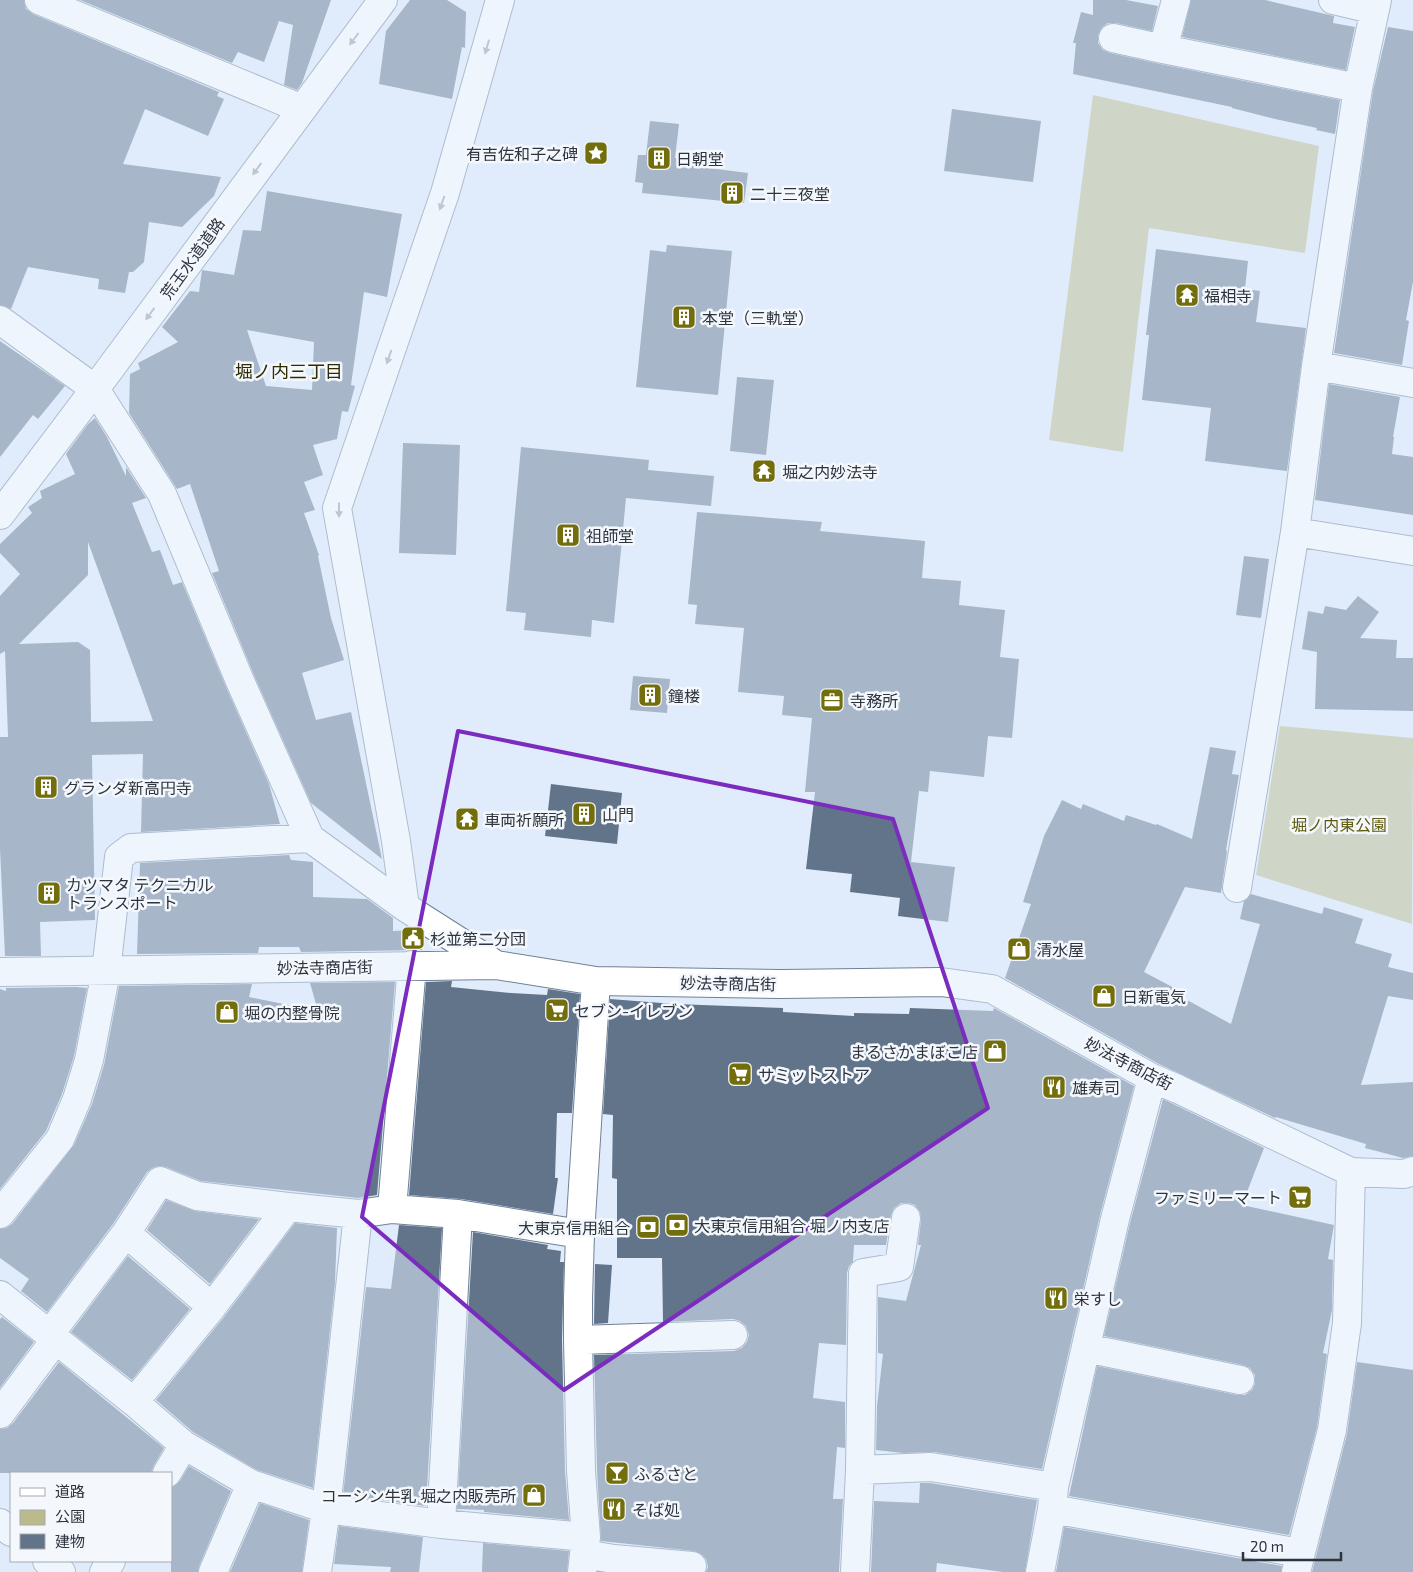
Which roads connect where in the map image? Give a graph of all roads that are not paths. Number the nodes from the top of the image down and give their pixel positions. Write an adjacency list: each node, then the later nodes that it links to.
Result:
1 (39, 0): 10 (street)
2 (383, 0): 10 (street, 荒玉水道道路, one-way to 10)
3 (500, 0): 20 (street, one-way to 20)
4 (1176, 0): 8 (street)
5 (1333, 0): 6 (street)
6 (1376, 5): 9 (street)
7 (1113, 38): 8 (street)
8 (1163, 48): 9 (street)
9 (1358, 88): 12 (street)
10 (302, 109): 14 (street, 荒玉水道道路, one-way to 14)
11 (0, 320): 14 (street)
12 (1316, 366): 13 (street); 16 (street)
13 (1413, 382)
14 (95, 389): 15 (street, 荒玉水道道路); 18 (street)
15 (0, 515)
16 (1295, 532): 17 (street); 19 (street)
17 (1413, 551)
18 (310, 838): 20 (street); 23 (street)
19 (1237, 888)
20 (405, 907): 22 (street)
21 (412, 965): 22 (street, 妙法寺商店街); 23 (street, 妙法寺商店街); 30 (street)
22 (496, 965): 25 (street, 妙法寺商店街)
23 (106, 971): 24 (street, 妙法寺商店街); 31 (street)
24 (0, 972)
25 (596, 981): 26 (street, 妙法寺商店街); 36 (street)
26 (1152, 1078): 28 (street, 妙法寺商店街); 42 (street)
27 (1413, 1171): 28 (street, 妙法寺商店街)
28 (1351, 1172): 57 (street)
29 (288, 1207): 32 (street); 35 (street); 38 (street)
30 (392, 1209): 32 (street); 33 (street)
31 (0, 1214)
32 (358, 1214): 51 (street)
33 (458, 1214): 36 (street); 53 (street)
34 (906, 1218): 47 (street)
35 (126, 1233): 38 (street); 40 (street)
36 (580, 1234): 41 (street)
37 (0, 1295): 40 (street)
38 (212, 1307): 44 (street)
39 (733, 1335): 41 (street)
40 (53, 1337): 44 (street); 45 (street)
41 (578, 1340): 55 (street)
42 (1086, 1348): 43 (street); 50 (street)
43 (1240, 1380)
44 (134, 1402): 46 (street)
45 (0, 1414)
46 (184, 1445): 48 (street); 49 (street)
47 (860, 1470): 50 (street); 62 (street)
48 (168, 1472)
49 (251, 1484): 51 (street); 60 (street)
50 (1053, 1498): 57 (street); 63 (street)
51 (326, 1508): 53 (street); 61 (street)
52 (0, 1523): 54 (street)
53 (441, 1524): 55 (street)
54 (10, 1531)
55 (584, 1555): 58 (street)
56 (48, 1562): 59 (street)
57 (1298, 1562)
58 (692, 1566)
59 (61, 1572)
60 (213, 1572)
61 (317, 1572)
62 (855, 1572)
63 (1040, 1572)

